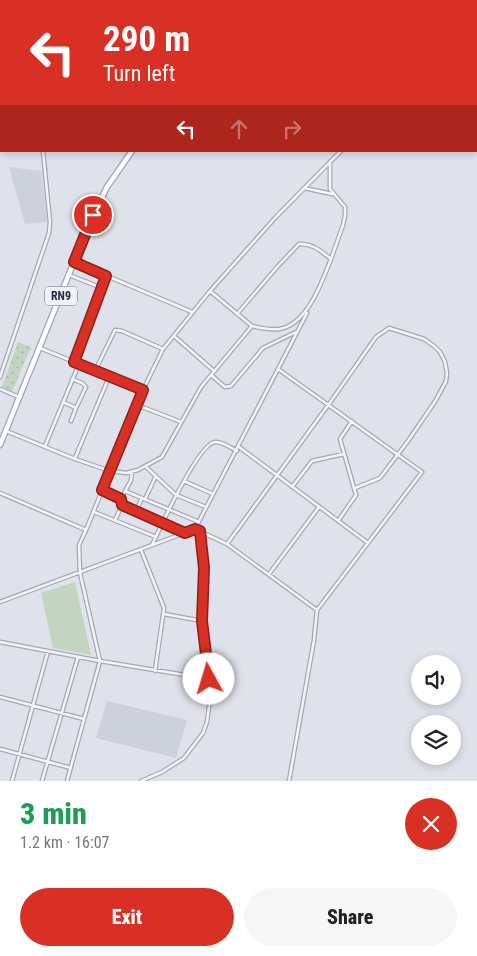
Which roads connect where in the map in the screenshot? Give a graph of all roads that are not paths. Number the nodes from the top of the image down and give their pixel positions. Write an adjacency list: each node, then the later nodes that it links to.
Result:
1 (43, 152): 28 (street)
2 (131, 152): 8 (main road, RN9)
3 (340, 152): 4 (street)
4 (330, 162): 5 (street); 6 (street)
5 (304, 188): 6 (street); 12 (street)
6 (332, 194): 7 (street)
7 (331, 259): 13 (street); 15 (street)
8 (74, 262): 9 (main road, RN9); 10 (street)
9 (69, 275): 11 (street); 19 (main road, RN9)
10 (106, 276): 11 (street); 14 (street)
11 (102, 288): 21 (street)
12 (210, 291): 14 (street); 15 (street)
13 (308, 310): 16 (street); 17 (street)
14 (193, 312): 18 (street)
15 (238, 314): 16 (street)
16 (252, 326): 25 (street)
17 (297, 331): 23 (street); 26 (street)
18 (173, 335): 20 (street); 25 (street)
19 (40, 348): 21 (street); 32 (main road, RN9)
20 (163, 349): 24 (street); 31 (street)
21 (74, 362): 22 (street)
22 (78, 364): 24 (street); 29 (street)
23 (278, 369): 34 (street); 43 (street)
24 (95, 371): 27 (street)
25 (214, 371): 26 (street)
26 (211, 374): 39 (street)
27 (108, 376): 31 (street); 47 (street)
28 (0, 377)
29 (72, 378): 33 (street); 36 (street)
30 (0, 389): 32 (street)
31 (143, 390): 35 (street)
32 (20, 397): 40 (main road, RN9)
33 (63, 402): 36 (street); 42 (street)
34 (329, 404): 38 (street); 46 (street); 51 (street)
35 (137, 405): 39 (street); 49 (street)
36 (76, 408): 37 (street)
37 (71, 421)
38 (352, 421): 45 (street); 46 (street)
39 (181, 422): 48 (street)
40 (6, 431): 41 (main road, RN9); 42 (street)
41 (0, 446)
42 (45, 446): 47 (street)
43 (239, 447): 44 (street); 51 (street)
44 (237, 451): 53 (street); 59 (street)
45 (344, 454): 54 (street); 55 (street)
46 (398, 454): 55 (street); 78 (street)
47 (75, 459): 49 (street)
48 (146, 467): 50 (street); 52 (street)
49 (110, 471): 50 (street); 56 (street)
50 (132, 472): 57 (street)
51 (276, 475): 54 (street); 79 (street)
52 (156, 476): 60 (street); 61 (street)
53 (184, 481): 59 (street); 60 (street)
54 (292, 487): 65 (street)
55 (355, 488): 70 (street)
56 (102, 490): 62 (street); 68 (street)
57 (125, 491): 61 (street); 62 (street)
58 (0, 493): 74 (street)
59 (213, 494): 64 (street)
60 (176, 495): 64 (street); 66 (street)
61 (143, 498): 66 (street); 67 (street)
62 (121, 499): 63 (street)
63 (122, 505): 67 (street); 69 (street)
64 (206, 507): 71 (street)
65 (319, 507): 70 (street); 83 (street)
66 (169, 509): 71 (street); 72 (street)
67 (136, 511): 72 (street)
68 (94, 512): 69 (street); 74 (street)
69 (115, 520): 77 (street)
70 (338, 521): 78 (street)
71 (199, 522): 73 (street)
72 (163, 523): 76 (street); 77 (street)
73 (195, 529): 75 (street); 76 (street)
74 (86, 530): 82 (street)
75 (200, 531): 79 (street); 87 (street)
76 (185, 533): 80 (street)
77 (156, 537): 80 (street)
78 (368, 543): 85 (street)
79 (227, 544): 83 (street)
80 (152, 545): 81 (street)
81 (140, 549): 82 (street); 86 (street)
82 (80, 573): 84 (street); 91 (street)
83 (269, 574): 85 (street)
84 (0, 602)
85 (317, 610): 106 (street)
86 (164, 614): 87 (street); 92 (street)
87 (202, 621): 93 (street)
88 (0, 642): 89 (street)
89 (48, 651): 90 (street); 95 (street)
90 (78, 657): 91 (street); 96 (street)
91 (100, 661): 92 (street); 97 (street)
92 (156, 671): 93 (street)
93 (209, 679): 105 (street)
94 (0, 697): 95 (street)
95 (34, 706): 96 (street); 99 (street)
96 (62, 713): 97 (street); 100 (street)
97 (84, 719): 101 (street)
98 (0, 749): 99 (street)
99 (20, 754): 100 (street); 102 (street)
100 (48, 762): 101 (street); 103 (street)
101 (71, 768): 104 (street)
102 (12, 781)
103 (42, 781)
104 (68, 781)
105 (141, 781)
106 (289, 781)

